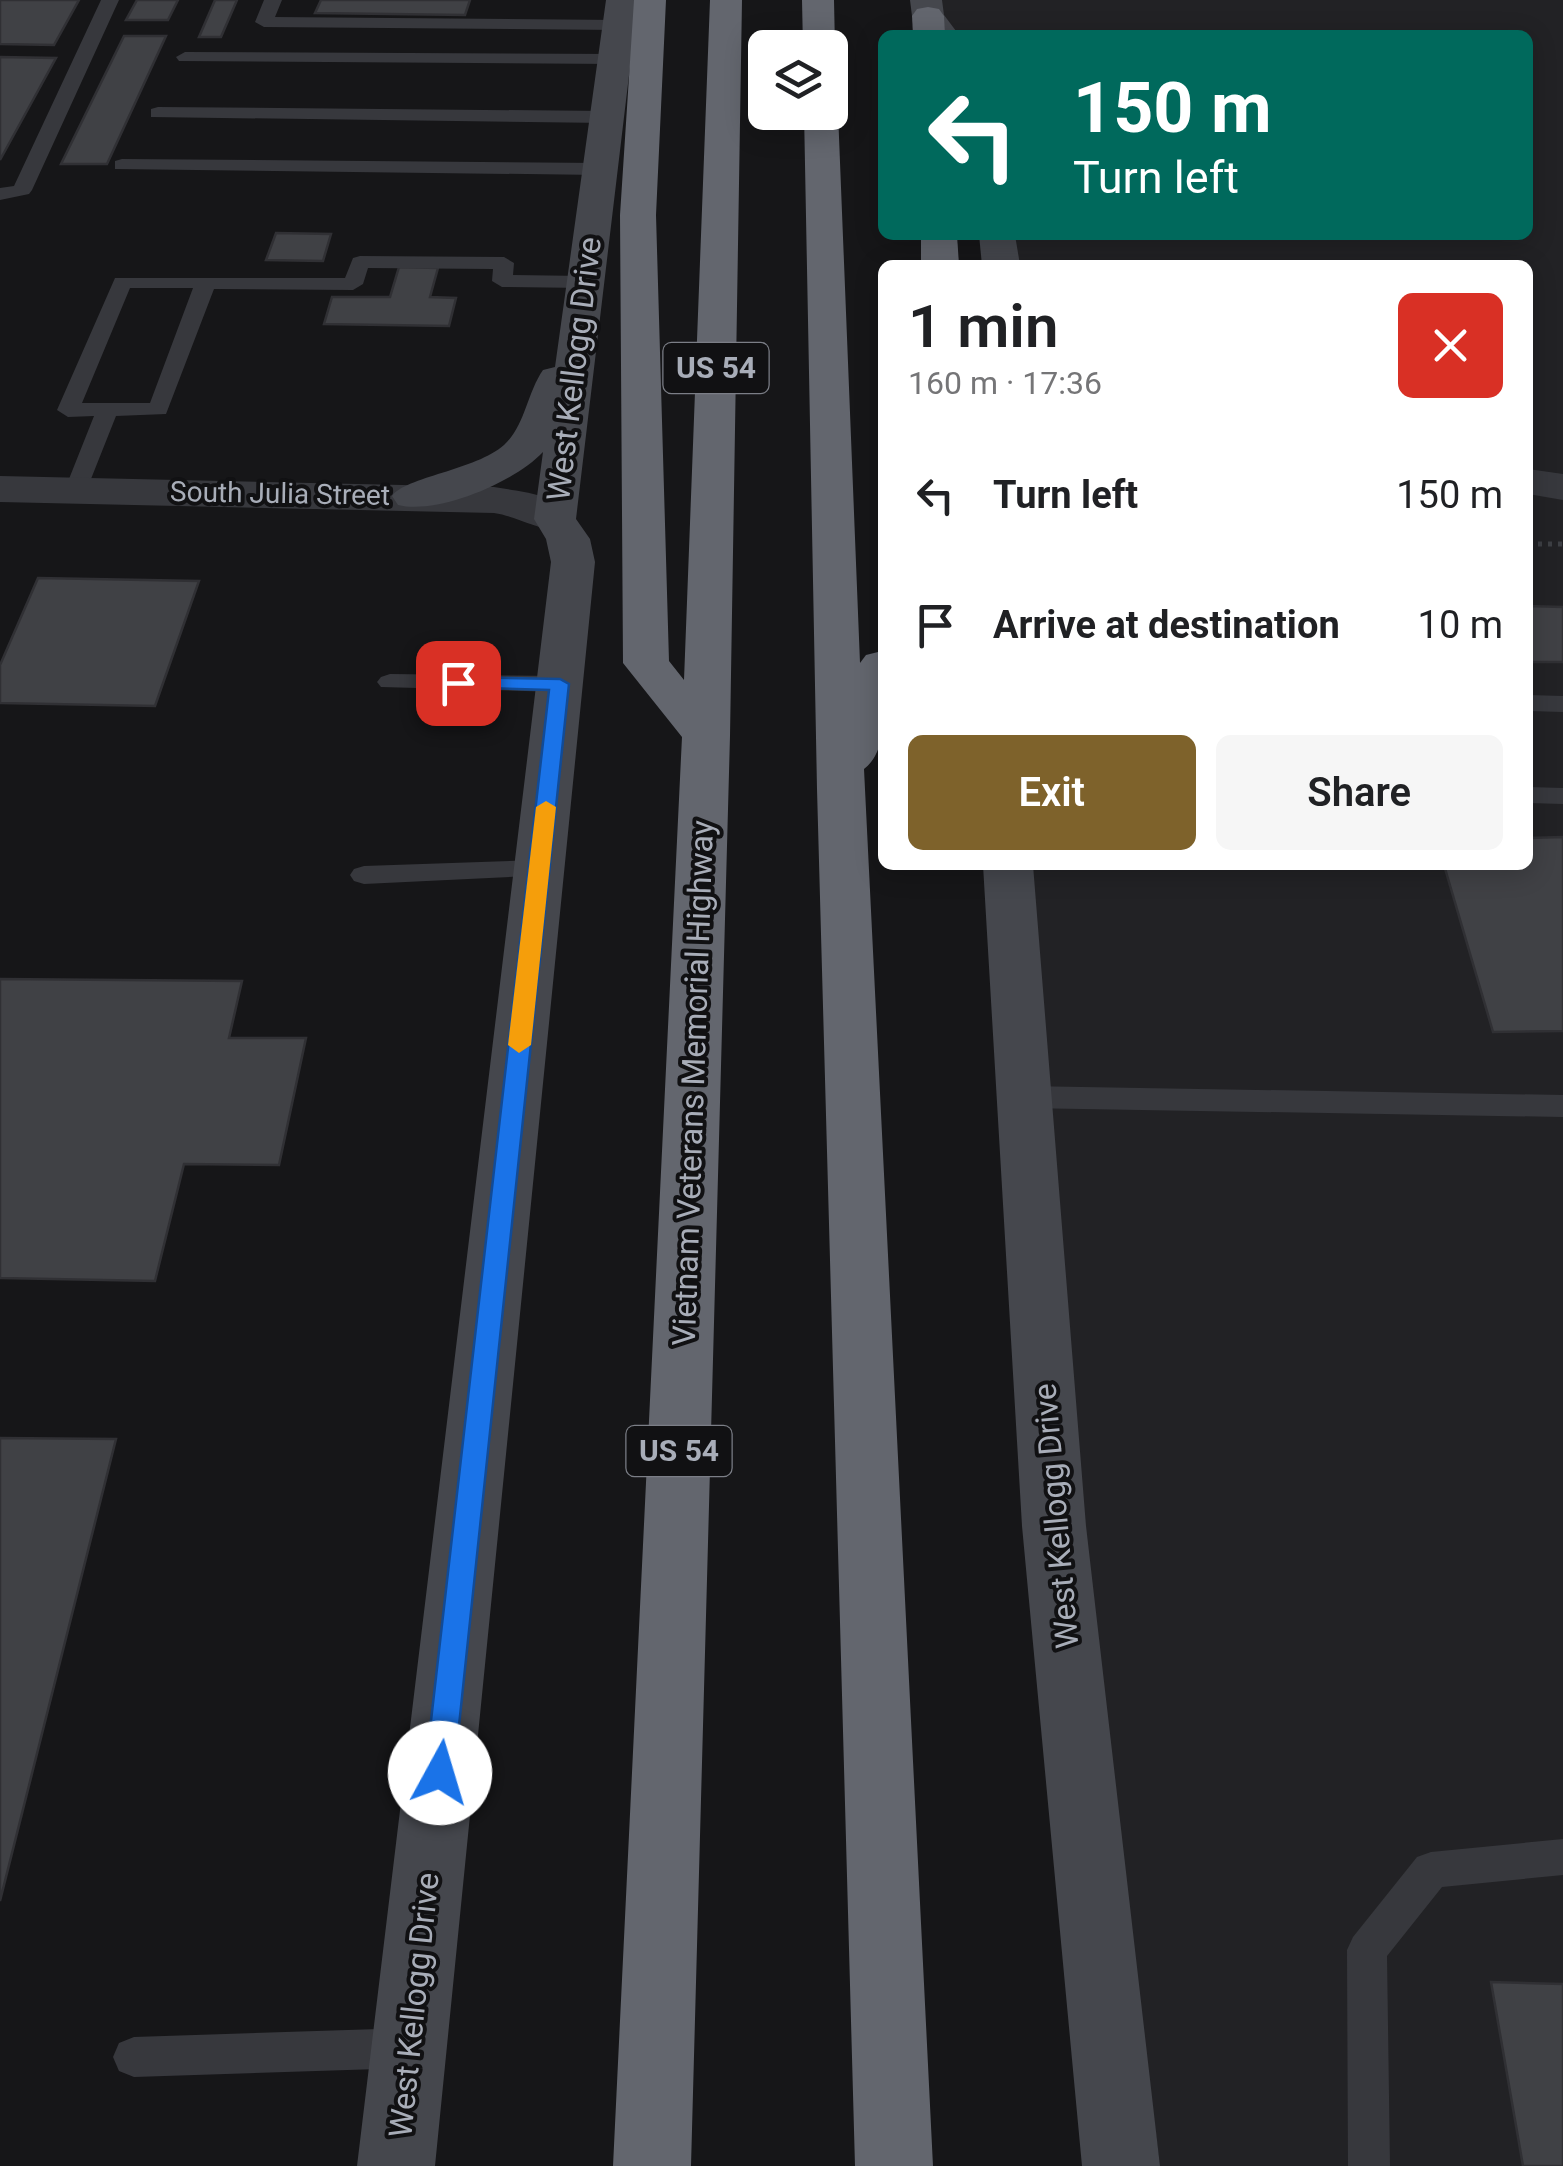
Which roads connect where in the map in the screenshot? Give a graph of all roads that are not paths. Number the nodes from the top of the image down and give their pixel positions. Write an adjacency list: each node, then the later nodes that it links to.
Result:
1 (110, 0): 14 (lane)
2 (273, 0): 6 (lane)
3 (650, 0): 32 (highway)
4 (726, 0): 32 (highway, Vietnam Veterans Memorial Highway / US 54)
5 (818, 0): 7 (highway)
6 (619, 28): 8 (lane); 10 (main road, West Kellogg Drive)
7 (819, 30)
8 (185, 57)
9 (158, 113): 10 (lane)
10 (607, 117): 13 (main road, West Kellogg Drive)
11 (822, 130): 33 (highway)
12 (122, 165): 13 (lane)
13 (600, 169): 16 (main road, West Kellogg Drive)
14 (0, 194)
15 (206, 282): 16 (lane); 18 (lane); 18 (lane)
16 (585, 282): 17 (main road, West Kellogg Drive)
17 (579, 324): 23 (main road); 25 (main road, West Kellogg Drive)
18 (107, 410): 22 (lane)
19 (1533, 483): 20 (street)
20 (1563, 487)
21 (0, 489): 22 (street, South Julia Street)
22 (76, 489): 23 (street, South Julia Street)
23 (413, 496): 25 (street, South Julia Street)
24 (1563, 518): 26 (street)
25 (555, 519): 29 (main road, West Kellogg Drive)
26 (1533, 520)
27 (878, 677): 33 (highway)
28 (390, 682): 29 (lane)
29 (560, 684): 36 (main road, West Kellogg Drive)
30 (1533, 704): 31 (lane)
31 (1563, 704)
32 (706, 736): 45 (highway, Vietnam Veterans Memorial Highway / US 54)
33 (841, 789): 46 (highway)
34 (1533, 795): 35 (lane)
35 (1563, 796)
36 (539, 869): 38 (lane); 42 (main road, West Kellogg Drive)
37 (1008, 870): 39 (main road, West Kellogg Drive)
38 (364, 875)
39 (1024, 1097): 40 (lane); 47 (main road, West Kellogg Drive)
40 (1563, 1106)
41 (1563, 1857): 48 (lane)
42 (410, 2048): 43 (lane); 44 (main road, West Kellogg Drive)
43 (134, 2057)
44 (396, 2166)
45 (652, 2166)
46 (894, 2166)
47 (1121, 2166)
48 (1370, 2166)

